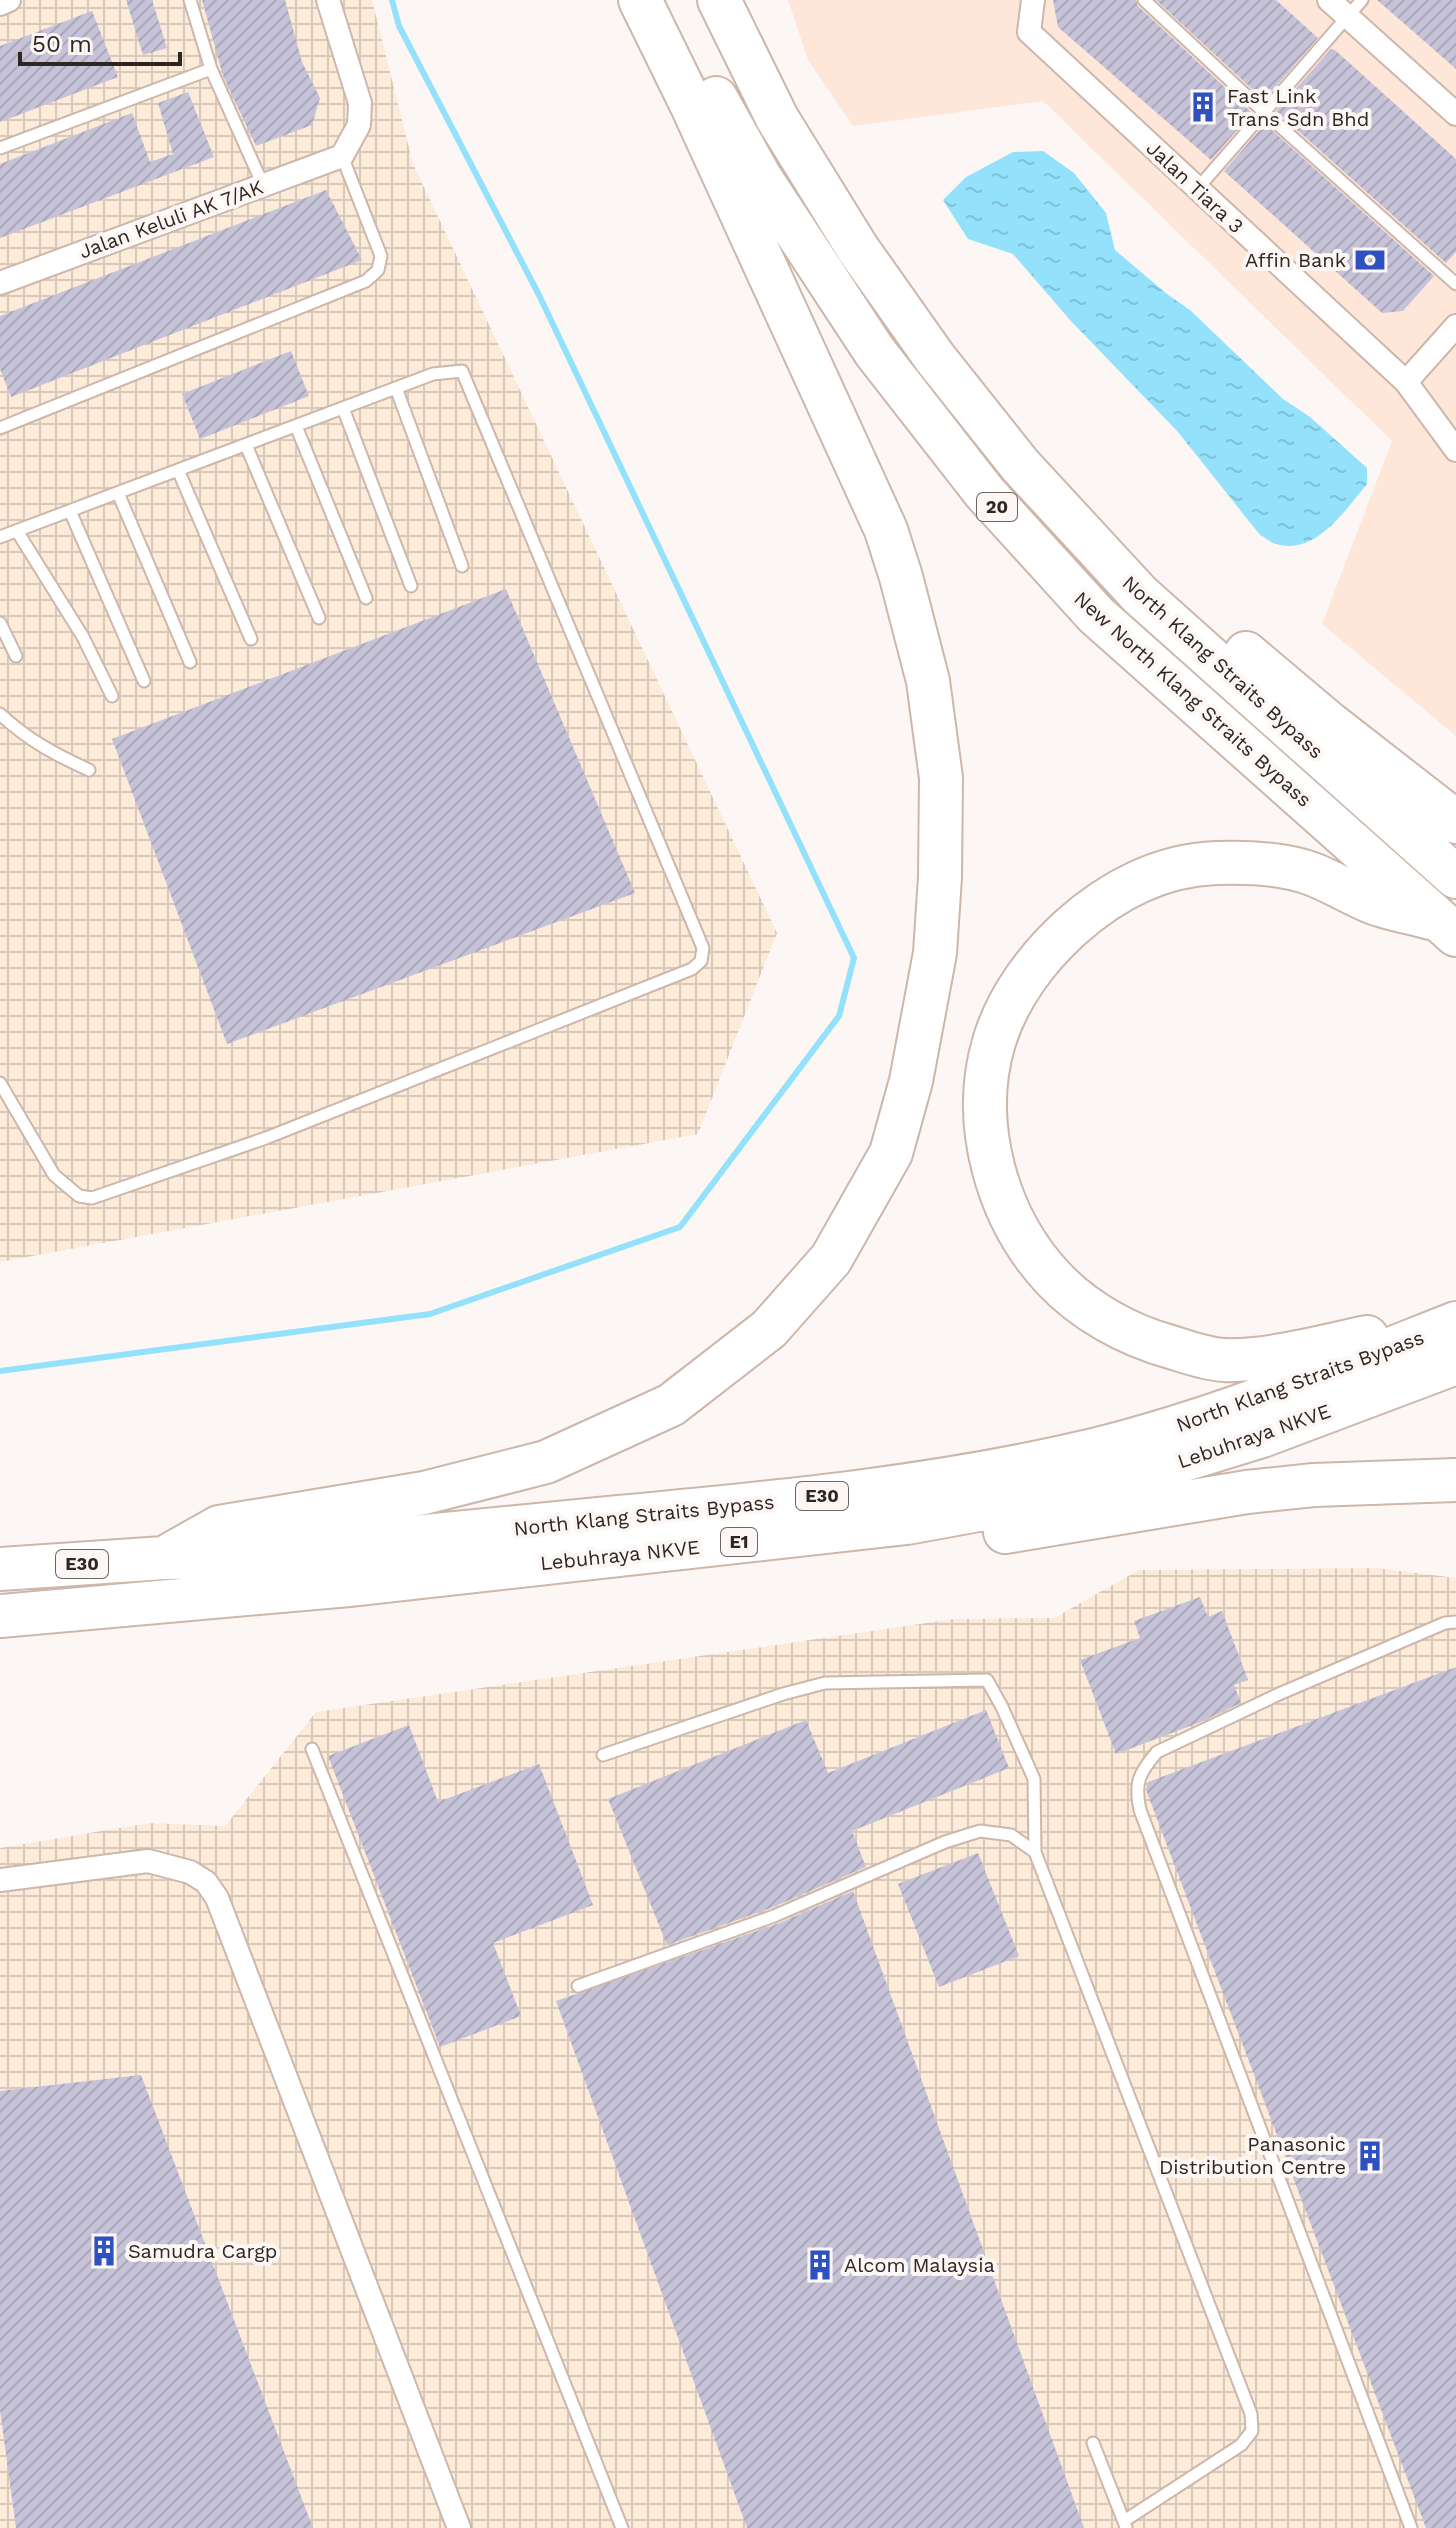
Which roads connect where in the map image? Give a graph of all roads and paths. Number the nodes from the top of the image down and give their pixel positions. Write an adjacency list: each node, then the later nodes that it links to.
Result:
1 (9, 0): 10 (street)
2 (190, 0): 12 (lane)
3 (328, 0): 16 (street)
4 (640, 0): 57 (highway)
5 (668, 0): 49 (highway, New North Klang Straits Bypass / 20)
6 (719, 0): 29 (highway, North Klang Straits Bypass / 20)
7 (1033, 0): 18 (street, Jalan Tiara 3)
8 (1144, 0): 13 (lane)
9 (1329, 0): 11 (street)
10 (0, 4)
11 (1355, 8): 13 (lane); 14 (street)
12 (211, 69): 15 (lane); 17 (lane)
13 (1264, 112): 18 (lane); 20 (lane)
14 (1456, 114)
15 (0, 148)
16 (342, 156): 17 (street, Jalan Keluli AK 7/AK); 25 (lane)
17 (263, 185): 19 (street, Jalan Keluli AK 7/AK)
18 (1197, 189): 22 (street, Jalan Tiara 3)
19 (0, 283)
20 (1456, 284)
21 (1456, 326): 22 (street)
22 (1406, 382): 28 (street, Jalan Tiara 3)
23 (396, 388): 24 (lane); 35 (lane); 50 (lane)
24 (343, 408): 26 (lane); 36 (lane)
25 (1, 424)
26 (296, 426): 27 (lane); 37 (lane)
27 (246, 445): 30 (lane); 38 (lane)
28 (1456, 450)
29 (1020, 465): 47 (highway); 48 (highway, North Klang Straits Bypass / 20)
30 (178, 470): 31 (lane); 40 (lane)
31 (118, 493): 32 (lane); 42 (lane)
32 (70, 511): 33 (lane); 43 (lane)
33 (17, 531): 34 (lane); 44 (lane)
34 (0, 537)
35 (462, 566)
36 (411, 586)
37 (366, 598)
38 (319, 618)
39 (0, 623): 41 (lane)
40 (251, 639)
41 (16, 656)
42 (190, 662)
43 (144, 681)
44 (112, 696)
45 (0, 714): 46 (lane)
46 (89, 770)
47 (1456, 822)
48 (1456, 877)
49 (1448, 928): 51 (highway)
50 (0, 1083)
51 (1456, 1311)
52 (1456, 1323): 57 (highway, North Klang Straits Bypass / E30)
53 (1456, 1363): 59 (highway, Lebuhraya NKVE / E1)
54 (1456, 1480): 56 (highway)
55 (1456, 1507): 56 (highway)
56 (1040, 1526): 59 (highway)
57 (164, 1558): 58 (highway, North Klang Straits Bypass / E30)
58 (0, 1569)
59 (349, 1585): 60 (highway, Lebuhraya NKVE / E1)
60 (0, 1616)
61 (1456, 1622): 71 (lane)
62 (312, 1749): 70 (lane)
63 (603, 1755): 64 (lane)
64 (1035, 1852): 66 (lane); 68 (lane)
65 (0, 1880): 69 (street)
66 (578, 1986)
67 (1093, 2443): 68 (lane)
68 (1125, 2525)
69 (459, 2528)
70 (622, 2528)
71 (1411, 2528)

